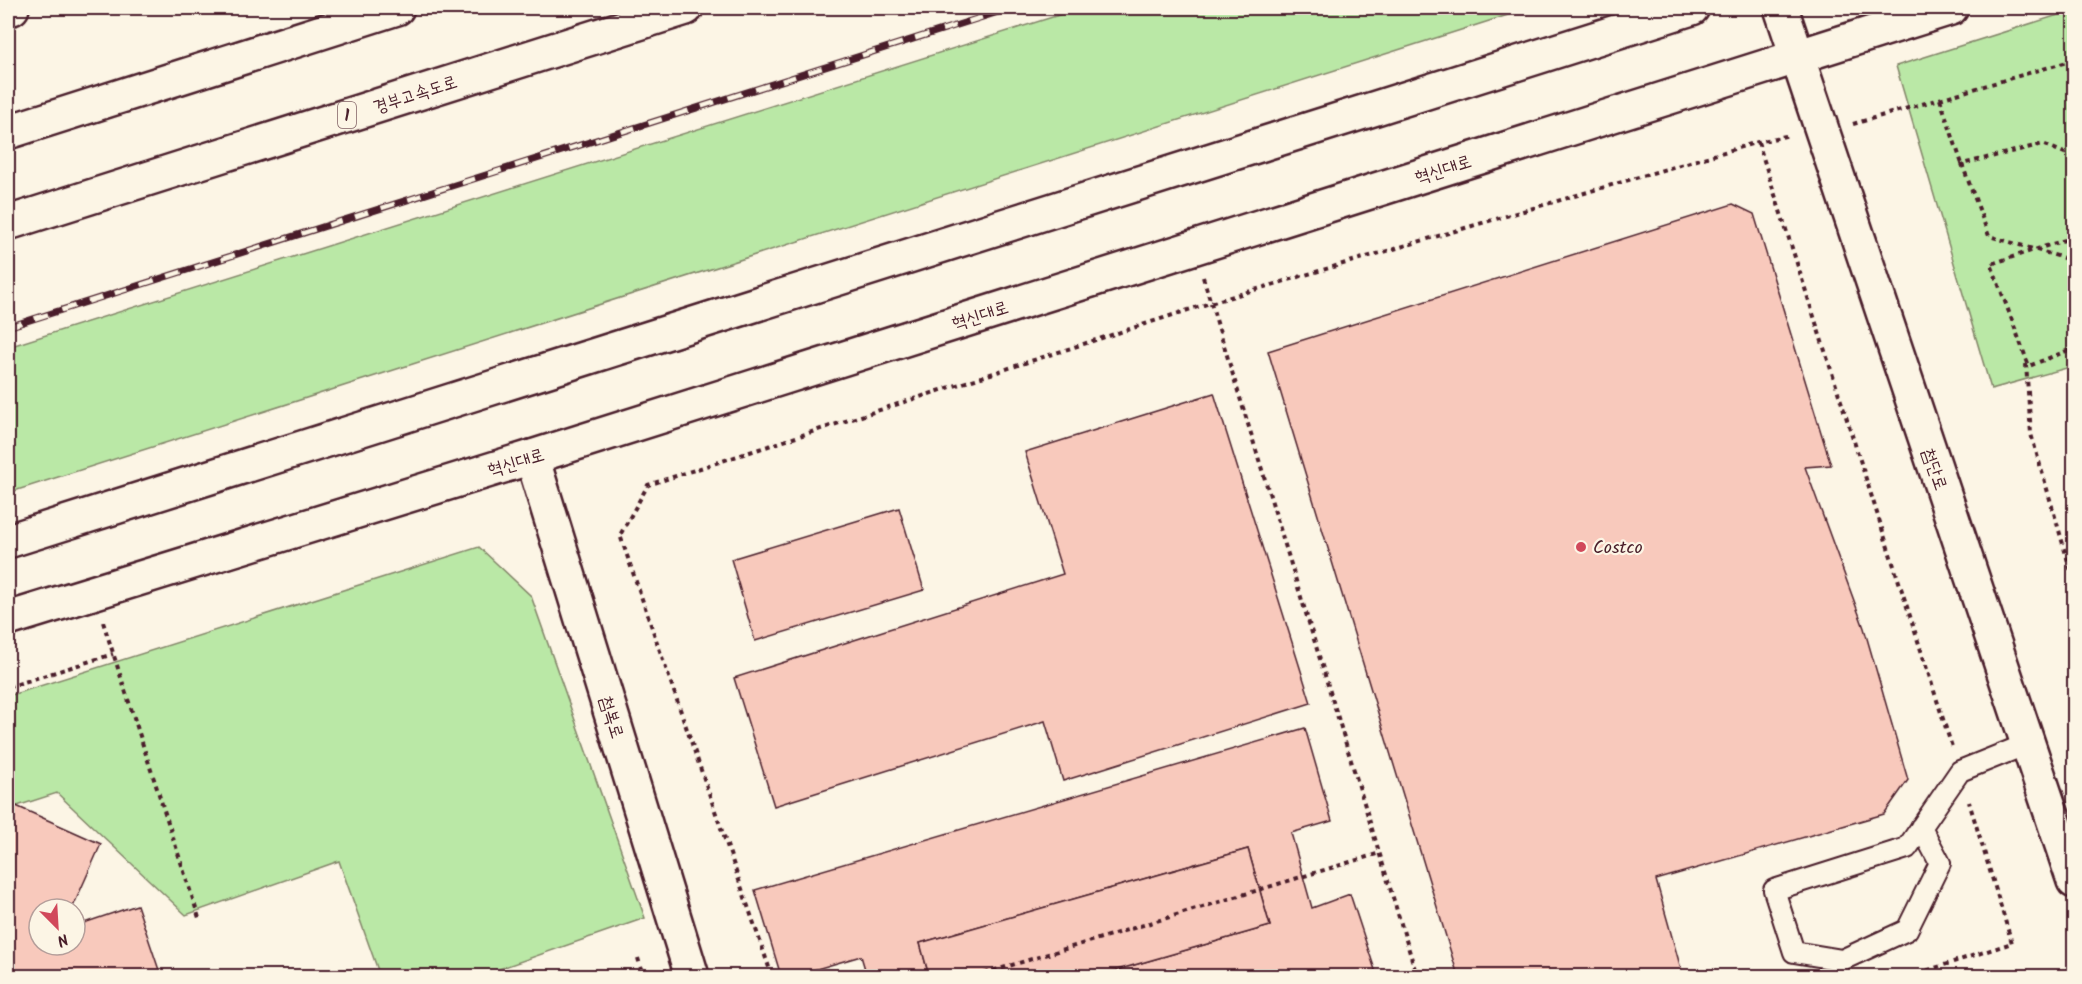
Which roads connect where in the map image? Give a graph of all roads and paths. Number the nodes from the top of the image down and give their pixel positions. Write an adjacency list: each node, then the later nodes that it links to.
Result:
1 (398, 8): 10 (main road)
2 (686, 8): 14 (main road, 경부고속도로 / 1)
3 (1692, 8): 23 (main road)
4 (1781, 8): 6 (main road, 첨단로)
5 (1951, 8): 6 (main road, 혁신대로)
6 (1796, 57): 9 (main road, 첨단로); 16 (main road, 혁신대로)
7 (2074, 60): 8 (path)
8 (1940, 99): 9 (path); 13 (path)
9 (1820, 129): 11 (path); 29 (main road, 첨단로)
10 (8, 132)
11 (1758, 142): 19 (path); 30 (path)
12 (2074, 157): 13 (path)
13 (1962, 164): 17 (path)
14 (8, 224)
15 (2074, 237): 17 (path)
16 (1194, 248): 19 (path); 22 (main road, 혁신대로)
17 (2034, 249): 18 (path); 21 (path)
18 (2074, 261)
19 (1210, 303): 32 (path); 38 (path)
20 (2074, 348): 21 (path)
21 (2026, 358): 24 (path)
22 (532, 457): 25 (main road, 혁신대로); 37 (main road, 첨복로)
23 (8, 541)
24 (2074, 582)
25 (94, 592): 26 (main road, 혁신대로); 27 (path)
26 (8, 619)
27 (113, 654): 28 (path); 34 (path)
28 (8, 687)
29 (2027, 744): 30 (lane); 33 (main road, 첨단로)
30 (1960, 771): 31 (lane); 41 (path)
31 (1921, 827): 31 (lane)
32 (1380, 853): 39 (path); 40 (path)
33 (2074, 881)
34 (200, 921)
35 (638, 958): 36 (path)
36 (643, 976)
37 (692, 976)
38 (772, 976)
39 (976, 976)
40 (1417, 976)
41 (1910, 976)

